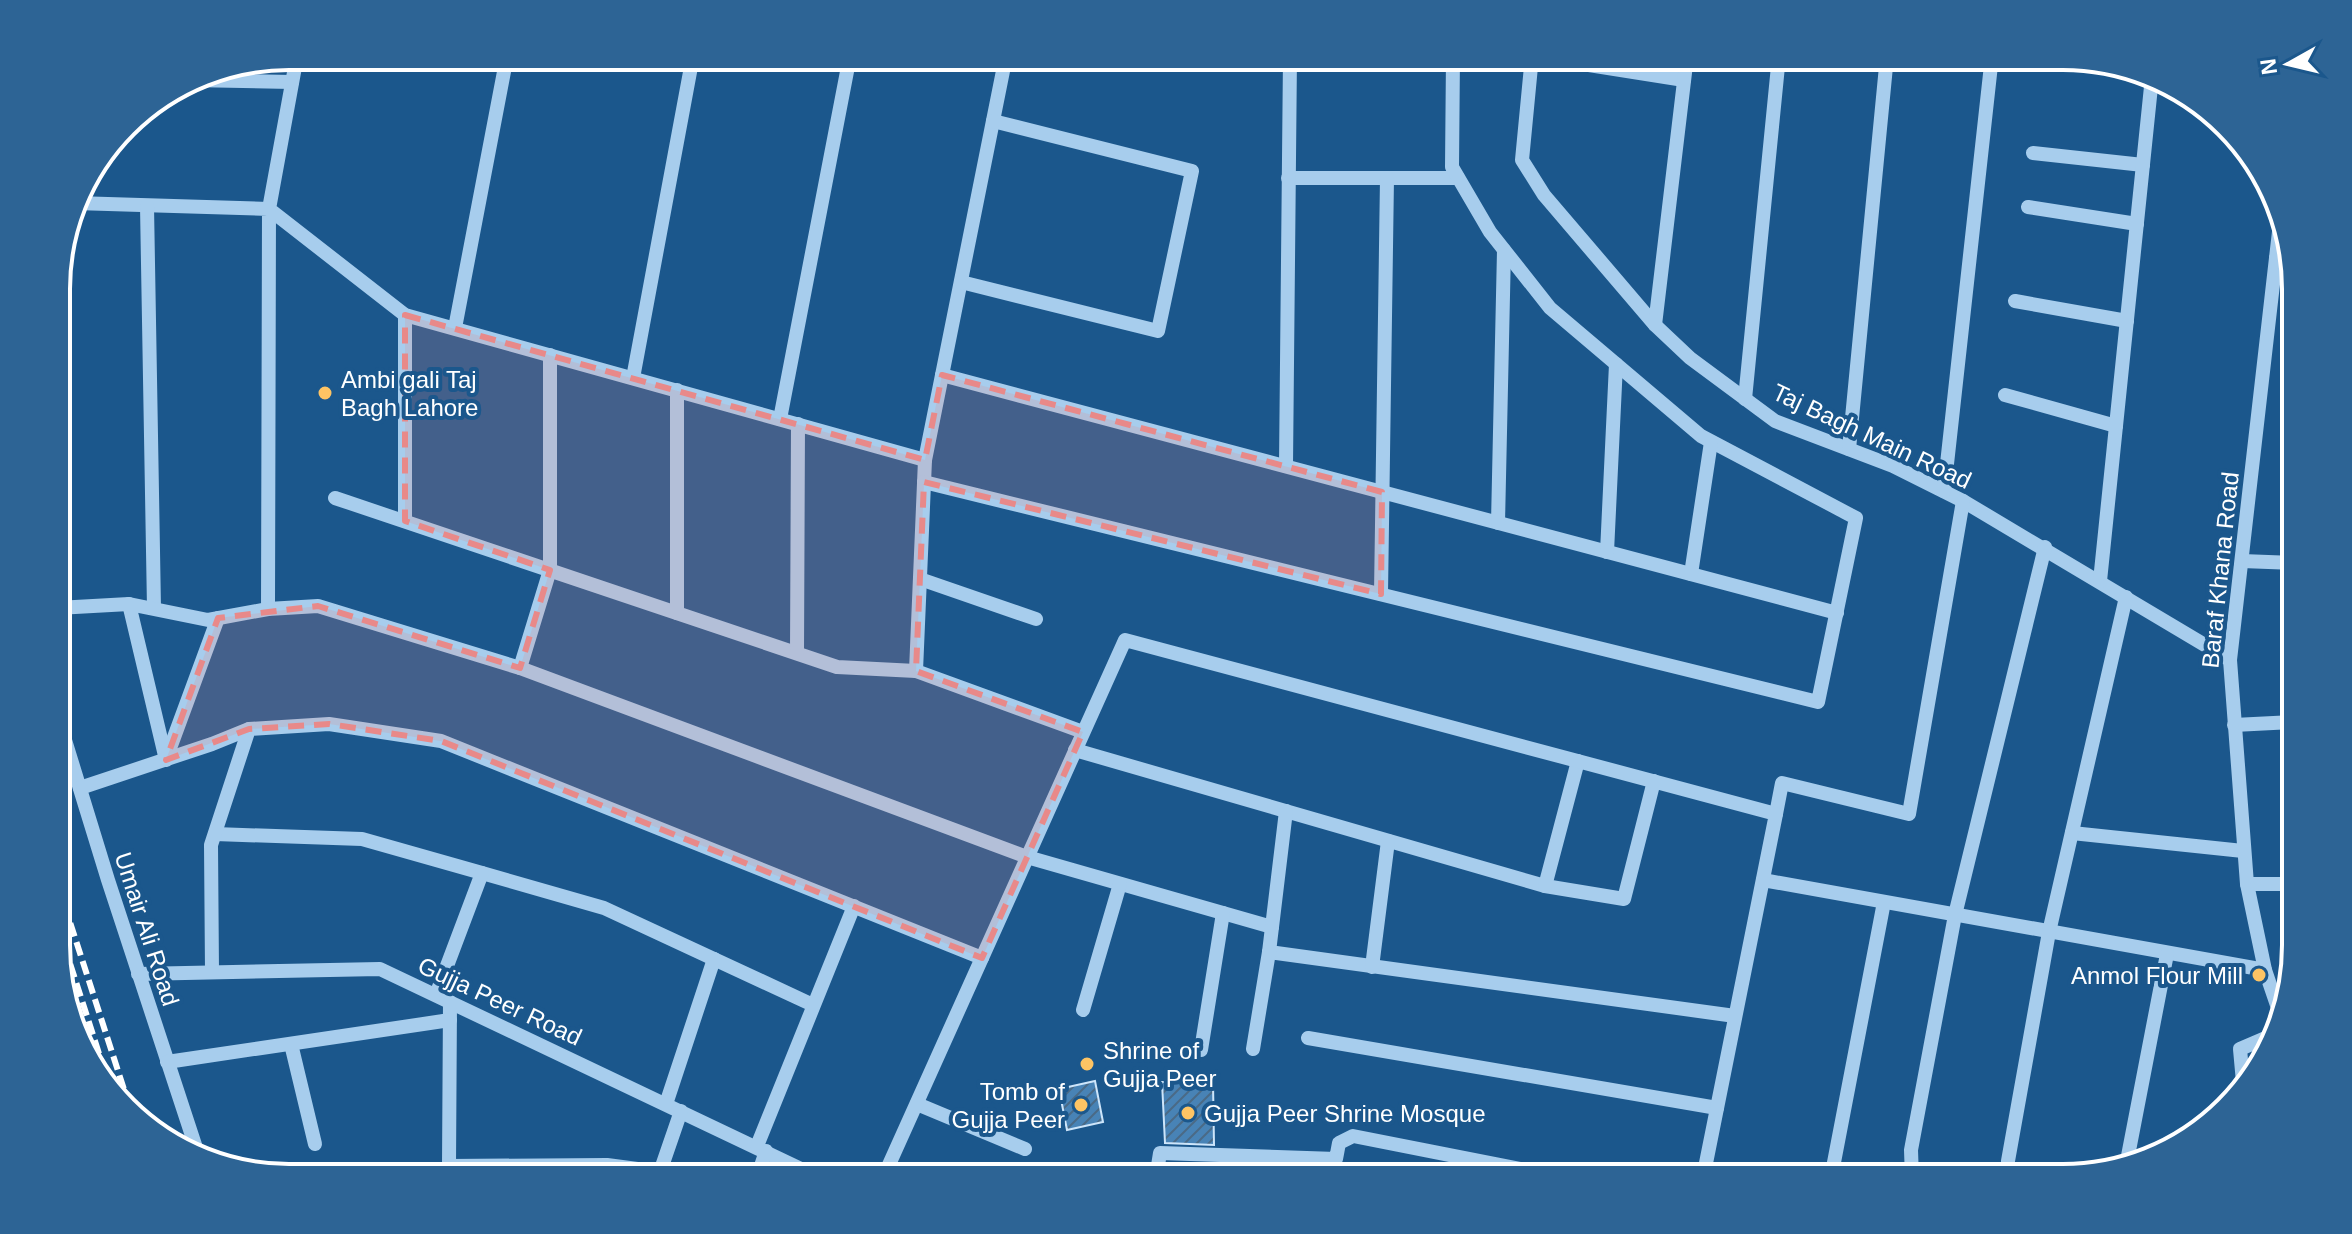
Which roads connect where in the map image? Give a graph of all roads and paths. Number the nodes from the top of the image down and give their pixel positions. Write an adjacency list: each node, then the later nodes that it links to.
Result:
1 (294, 70): 16 (street)
2 (504, 70): 38 (street)
3 (690, 70): 42 (street)
4 (847, 70): 46 (street)
5 (1003, 70): 18 (street)
6 (1290, 70): 21 (street)
7 (1453, 70): 23 (street)
8 (1531, 70): 37 (street, Taj Bagh Main Road)
9 (1621, 70): 14 (street)
10 (1685, 70): 14 (street)
11 (1778, 70): 45 (street)
12 (1886, 70): 50 (street)
13 (1990, 70): 54 (street)
14 (1684, 80): 37 (street)
15 (222, 81): 16 (street)
16 (292, 82): 27 (street)
17 (2151, 89): 20 (street)
18 (993, 121): 33 (street); 33 (street)
19 (2033, 153): 20 (street)
20 (2143, 165): 28 (street)
21 (1288, 178): 22 (street); 52 (street)
22 (1387, 178): 23 (street); 55 (street)
23 (1458, 178): 30 (street)
24 (88, 204): 25 (street)
25 (147, 206): 27 (street); 72 (street)
26 (2028, 207): 28 (street)
27 (269, 209): 35 (street); 73 (street)
28 (2137, 224): 36 (street)
29 (2277, 246): 31 (street, Baraf Khana Road)
30 (1504, 250): 40 (street); 59 (street)
31 (2276, 258): 32 (street); 62 (street, Baraf Khana Road)
32 (2280, 259)
33 (961, 282): 41 (street)
34 (2015, 301): 36 (street)
35 (405, 315): 38 (street); 58 (street)
36 (2127, 321): 48 (street)
37 (1655, 325): 45 (street, Taj Bagh Main Road)
38 (455, 328): 39 (street)
39 (550, 355): 42 (street); 64 (street)
40 (1616, 364): 49 (street); 61 (street)
41 (942, 375): 51 (street); 52 (street)
42 (633, 378): 43 (street)
43 (677, 390): 46 (street); 74 (street)
44 (2005, 395): 48 (street)
45 (1745, 399): 50 (street, Taj Bagh Main Road)
46 (780, 419): 47 (street)
47 (798, 424): 51 (street); 78 (street)
48 (2116, 426): 67 (street)
49 (1711, 442): 65 (street); 75 (street)
50 (1849, 449): 54 (street, Taj Bagh Main Road)
51 (925, 460): 53 (street)
52 (1286, 466): 55 (street)
53 (924, 482): 66 (street); 68 (street)
54 (1944, 491): 57 (street, Taj Bagh Main Road)
55 (1382, 492): 59 (street); 68 (street)
56 (335, 498): 58 (street)
57 (1963, 501): 60 (street, Taj Bagh Main Road); 93 (street)
58 (405, 521): 64 (street)
59 (1498, 523): 61 (street)
60 (2045, 547): 67 (street, Taj Bagh Main Road); 108 (street)
61 (1607, 552): 65 (street)
62 (2242, 561): 63 (street); 79 (street, Baraf Khana Road)
63 (2282, 563)
64 (550, 570): 74 (street); 80 (street)
65 (1691, 574): 75 (street)
66 (920, 579): 77 (street); 81 (street)
67 (2100, 581): 69 (street, Taj Bagh Main Road)
68 (1381, 594): 75 (street)
69 (2126, 597): 79 (street, Taj Bagh Main Road); 94 (street)
70 (129, 604): 71 (street); 72 (street); 88 (street)
71 (70, 607)
72 (154, 608): 76 (street)
73 (268, 609): 76 (street); 80 (street)
74 (677, 613): 78 (street)
75 (1837, 613)
76 (218, 618): 88 (street)
77 (1036, 619)
78 (797, 653): 81 (street)
79 (2230, 660): 83 (street, Baraf Khana Road)
80 (520, 668): 98 (street)
81 (916, 671): 85 (street)
82 (2282, 723): 83 (street)
83 (2234, 725): 97 (street, Baraf Khana Road)
84 (249, 729): 88 (street); 95 (street); 106 (street)
85 (1083, 732): 86 (street); 89 (street)
86 (1075, 750): 92 (street); 98 (street)
87 (70, 756): 91 (street, Umair Ali Road)
88 (166, 760): 91 (street)
89 (1578, 761): 90 (street); 104 (street)
90 (1654, 781): 93 (street); 104 (street)
91 (80, 788): 118 (street, Umair Ali Road)
92 (1286, 811): 96 (street); 109 (street)
93 (1776, 814): 100 (street)
94 (2072, 833): 97 (street); 110 (street)
95 (215, 834): 99 (street); 117 (street)
96 (1388, 841): 104 (street); 115 (street)
97 (2243, 851): 102 (street, Baraf Khana Road)
98 (1027, 857): 101 (street); 113 (street)
99 (482, 873): 114 (street); 119 (street)
100 (1763, 880): 105 (street); 124 (street)
101 (1120, 884): 107 (street); 123 (street)
102 (2247, 884): 103 (street); 116 (street, Baraf Khana Road)
103 (2282, 884)
104 (1545, 886)
105 (1884, 902): 108 (street); 150 (street)
106 (854, 906): 113 (street); 122 (street)
107 (1223, 913): 109 (street); 130 (street)
108 (1955, 915): 110 (street); 151 (street)
109 (1272, 927): 111 (street)
110 (2049, 932): 112 (street); 152 (street)
111 (1269, 952): 115 (street); 129 (street)
112 (2167, 954): 116 (street); 141 (street)
113 (982, 958): 134 (street)
114 (714, 959): 122 (street); 133 (street)
115 (1372, 967): 124 (street)
116 (2265, 970): 120 (street, Baraf Khana Road)
117 (212, 972): 118 (street, Gujja Peer Road); 119 (street, Gujja Peer Road)
118 (138, 974): 131 (street, Umair Ali Road)
119 (436, 995): 121 (street, Gujja Peer Road)
120 (2275, 999)
121 (450, 1002): 125 (street); 133 (street, Gujja Peer Road)
122 (813, 1005): 139 (street)
123 (1083, 1010)
124 (1735, 1016): 135 (street)
125 (450, 1020): 128 (street); 142 (street)
126 (1308, 1038): 135 (street)
127 (2260, 1041): 132 (street)
128 (291, 1044): 131 (street); 138 (street)
129 (1253, 1049)
130 (1201, 1050)
131 (167, 1062): 137 (street, Umair Ali Road)
132 (2242, 1071)
133 (666, 1104): 136 (street, Gujja Peer Road)
134 (917, 1104): 140 (street); 146 (street)
135 (1717, 1108): 149 (street)
136 (681, 1111): 139 (street, Gujja Peer Road); 143 (street)
137 (194, 1142)
138 (315, 1144)
139 (762, 1148): 144 (street); 145 (street, Gujja Peer Road)
140 (1025, 1149)
141 (2128, 1154)
142 (449, 1164)
143 (664, 1164)
144 (759, 1164)
145 (793, 1164)
146 (889, 1164)
147 (1158, 1164): 148 (street)
148 (1495, 1164)
149 (1706, 1164)
150 (1834, 1164)
151 (1912, 1164)
152 (2008, 1164)

